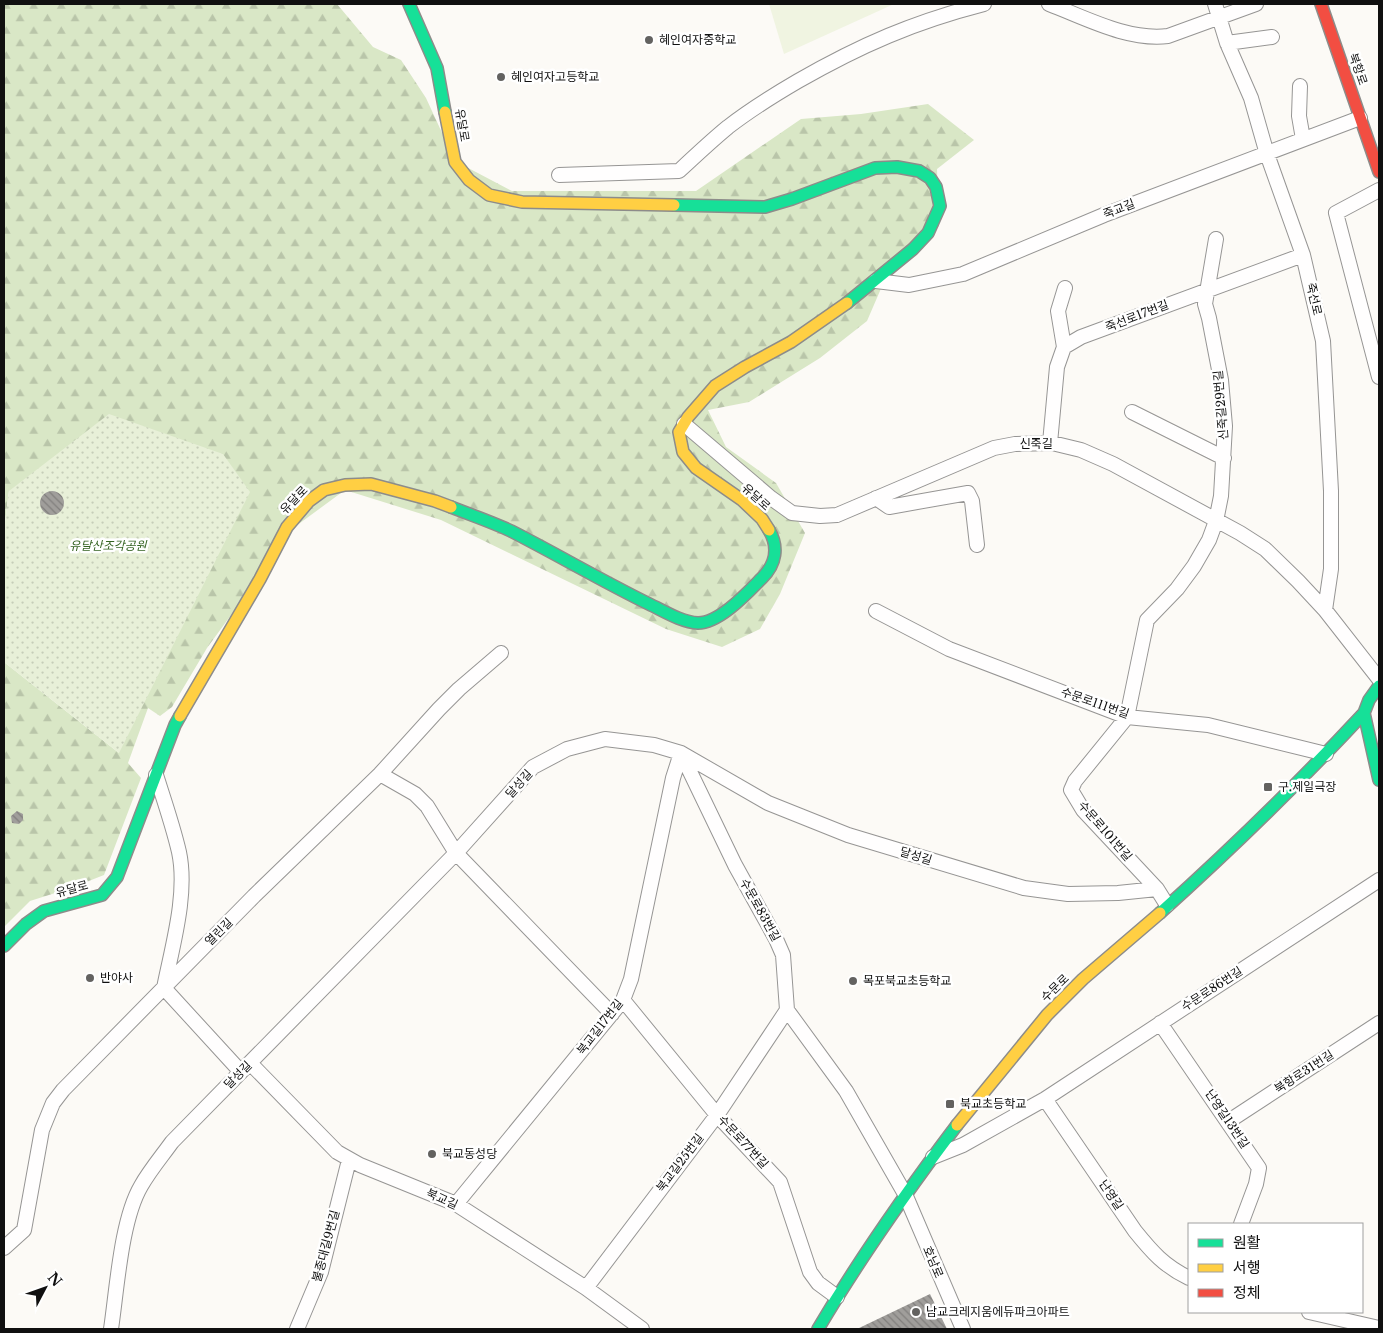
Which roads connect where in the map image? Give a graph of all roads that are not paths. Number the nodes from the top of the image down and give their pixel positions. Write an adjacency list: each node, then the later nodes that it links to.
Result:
1 (409, 4): 20 (street, 유달로)
2 (984, 4): 16 (street)
3 (1049, 4): 7 (street)
4 (1215, 4): 7 (street, 죽선로)
5 (1256, 4): 7 (street)
6 (1321, 4): 11 (street, 북항로)
7 (1219, 18): 9 (street, 죽선로)
8 (1272, 37): 9 (street)
9 (1227, 43): 13 (street, 죽선로)
10 (1300, 86): 12 (street)
11 (1360, 118): 12 (street, 죽교길); 14 (street, 북항로)
12 (1303, 140): 13 (street, 죽교길)
13 (1266, 154): 19 (street, 죽선로); 20 (street, 죽교길)
14 (1376, 155): 15 (street, 북항로)
15 (1379, 172)
16 (559, 175)
17 (1379, 190): 24 (street)
18 (1216, 239): 22 (street, 신죽길29번길)
19 (1303, 255): 22 (street, 죽선로17번길); 32 (street, 죽선로)
20 (876, 281): 26 (street, 유달로)
21 (1065, 288): 23 (street)
22 (1208, 290): 23 (street, 죽선로17번길); 28 (street, 신죽길29번길)
23 (1064, 347): 27 (street)
24 (1379, 377)
25 (1132, 412): 28 (street)
26 (684, 424): 29 (street, 신죽길); 42 (street, 유달로)
27 (1050, 443): 29 (street, 신죽길); 30 (street, 신죽길)
28 (1224, 458): 30 (street, 신죽길29번길)
29 (876, 498): 31 (street)
30 (1216, 521): 32 (street, 신죽길); 38 (street, 신죽길29번길)
31 (977, 545)
32 (1324, 610): 35 (street, 신죽길)
33 (876, 611): 38 (street, 수문로111번길)
34 (501, 653): 41 (street, 열린길)
35 (1379, 679)
36 (1379, 686): 37 (street)
37 (1371, 704): 40 (street, 수문로); 43 (street)
38 (1127, 716): 40 (street, 수문로111번길); 46 (street, 수문로101번길)
39 (681, 753): 44 (street, 달성길); 46 (street, 달성길); 50 (street, 북교길17번길); 51 (street, 수문로83번길)
40 (1326, 754): 47 (street, 수문로)
41 (380, 774): 44 (street); 49 (street, 열린길)
42 (156, 775): 48 (street, 유달로); 49 (street)
43 (1379, 780)
44 (456, 853): 52 (street); 55 (street, 달성길)
45 (1379, 880): 53 (street, 수문로86번길)
46 (1157, 889): 47 (street)
47 (1167, 905): 59 (street, 수문로)
48 (4, 946)
49 (164, 988): 55 (street, 북교길); 64 (street, 열린길)
50 (623, 1000): 52 (street, 북교길17번길); 57 (street, 수문로77번길)
51 (787, 1010): 57 (street, 북교길25번길); 61 (street)
52 (612, 1014): 62 (street, 북교길17번길)
53 (1160, 1023): 56 (street, 수문로86번길); 58 (street, 난영길13번길)
54 (1379, 1023): 58 (street, 북항로31번길)
55 (245, 1067): 60 (street, 북교길); 71 (street, 달성길)
56 (1045, 1099): 59 (street, 수문로86번길); 65 (street, 난영길)
57 (717, 1115): 66 (street, 북교길25번길); 67 (street, 수문로77번길)
58 (1229, 1121): 63 (street, 난영길13번길)
59 (933, 1157): 61 (street, 수문로)
60 (349, 1160): 62 (street, 북교길); 72 (street, 불종대길9번길)
61 (905, 1194): 67 (street, 수문로); 74 (street, 호남로)
62 (456, 1204): 66 (street, 북교길)
63 (1241, 1223)
64 (4, 1248)
65 (1188, 1277)
66 (586, 1288): 73 (street, 북교길)
67 (837, 1297): 69 (street, 수문로)
68 (1313, 1313): 70 (street)
69 (822, 1327)
70 (1379, 1328)
71 (111, 1329)
72 (297, 1329)
73 (642, 1329)
74 (963, 1329)

